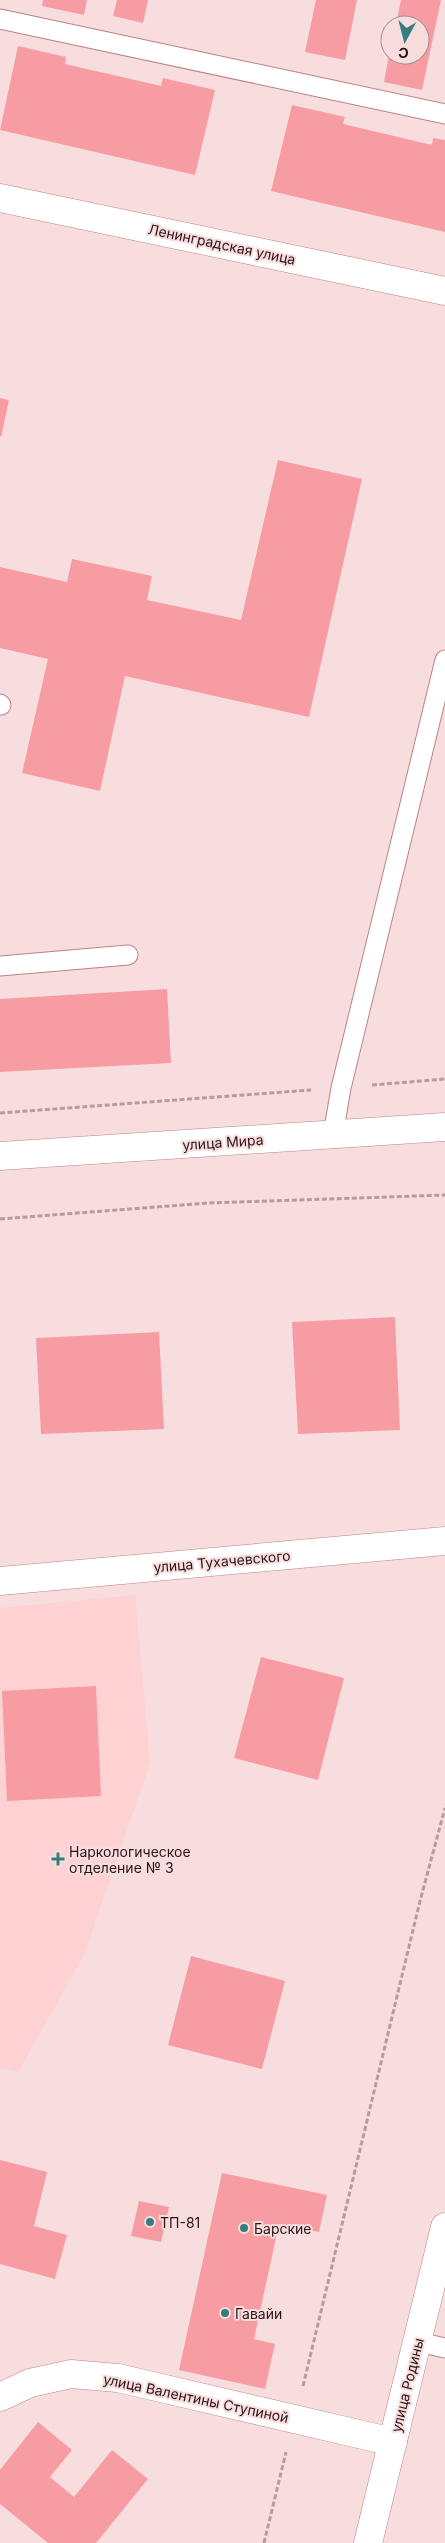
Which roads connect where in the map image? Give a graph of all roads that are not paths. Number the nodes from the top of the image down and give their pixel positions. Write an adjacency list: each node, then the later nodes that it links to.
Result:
1 (0, 19): 2 (lane)
2 (445, 114)
3 (0, 198): 4 (street, Ленинградская улица)
4 (445, 291)
5 (445, 660): 9 (lane)
6 (128, 955): 7 (lane)
7 (0, 966)
8 (445, 1127): 9 (street, улица Мира)
9 (333, 1135): 10 (street, улица Мира)
10 (0, 1156)
11 (445, 1541): 12 (street, улица Тухачевского)
12 (0, 1582)
13 (445, 2227): 14 (street, улица Родины)
14 (418, 2342): 15 (lane); 17 (street, улица Родины)
15 (445, 2348)
16 (0, 2397): 17 (street, улица Валентины Ступиной)
17 (393, 2442): 18 (street, улица Родины)
18 (368, 2543)

